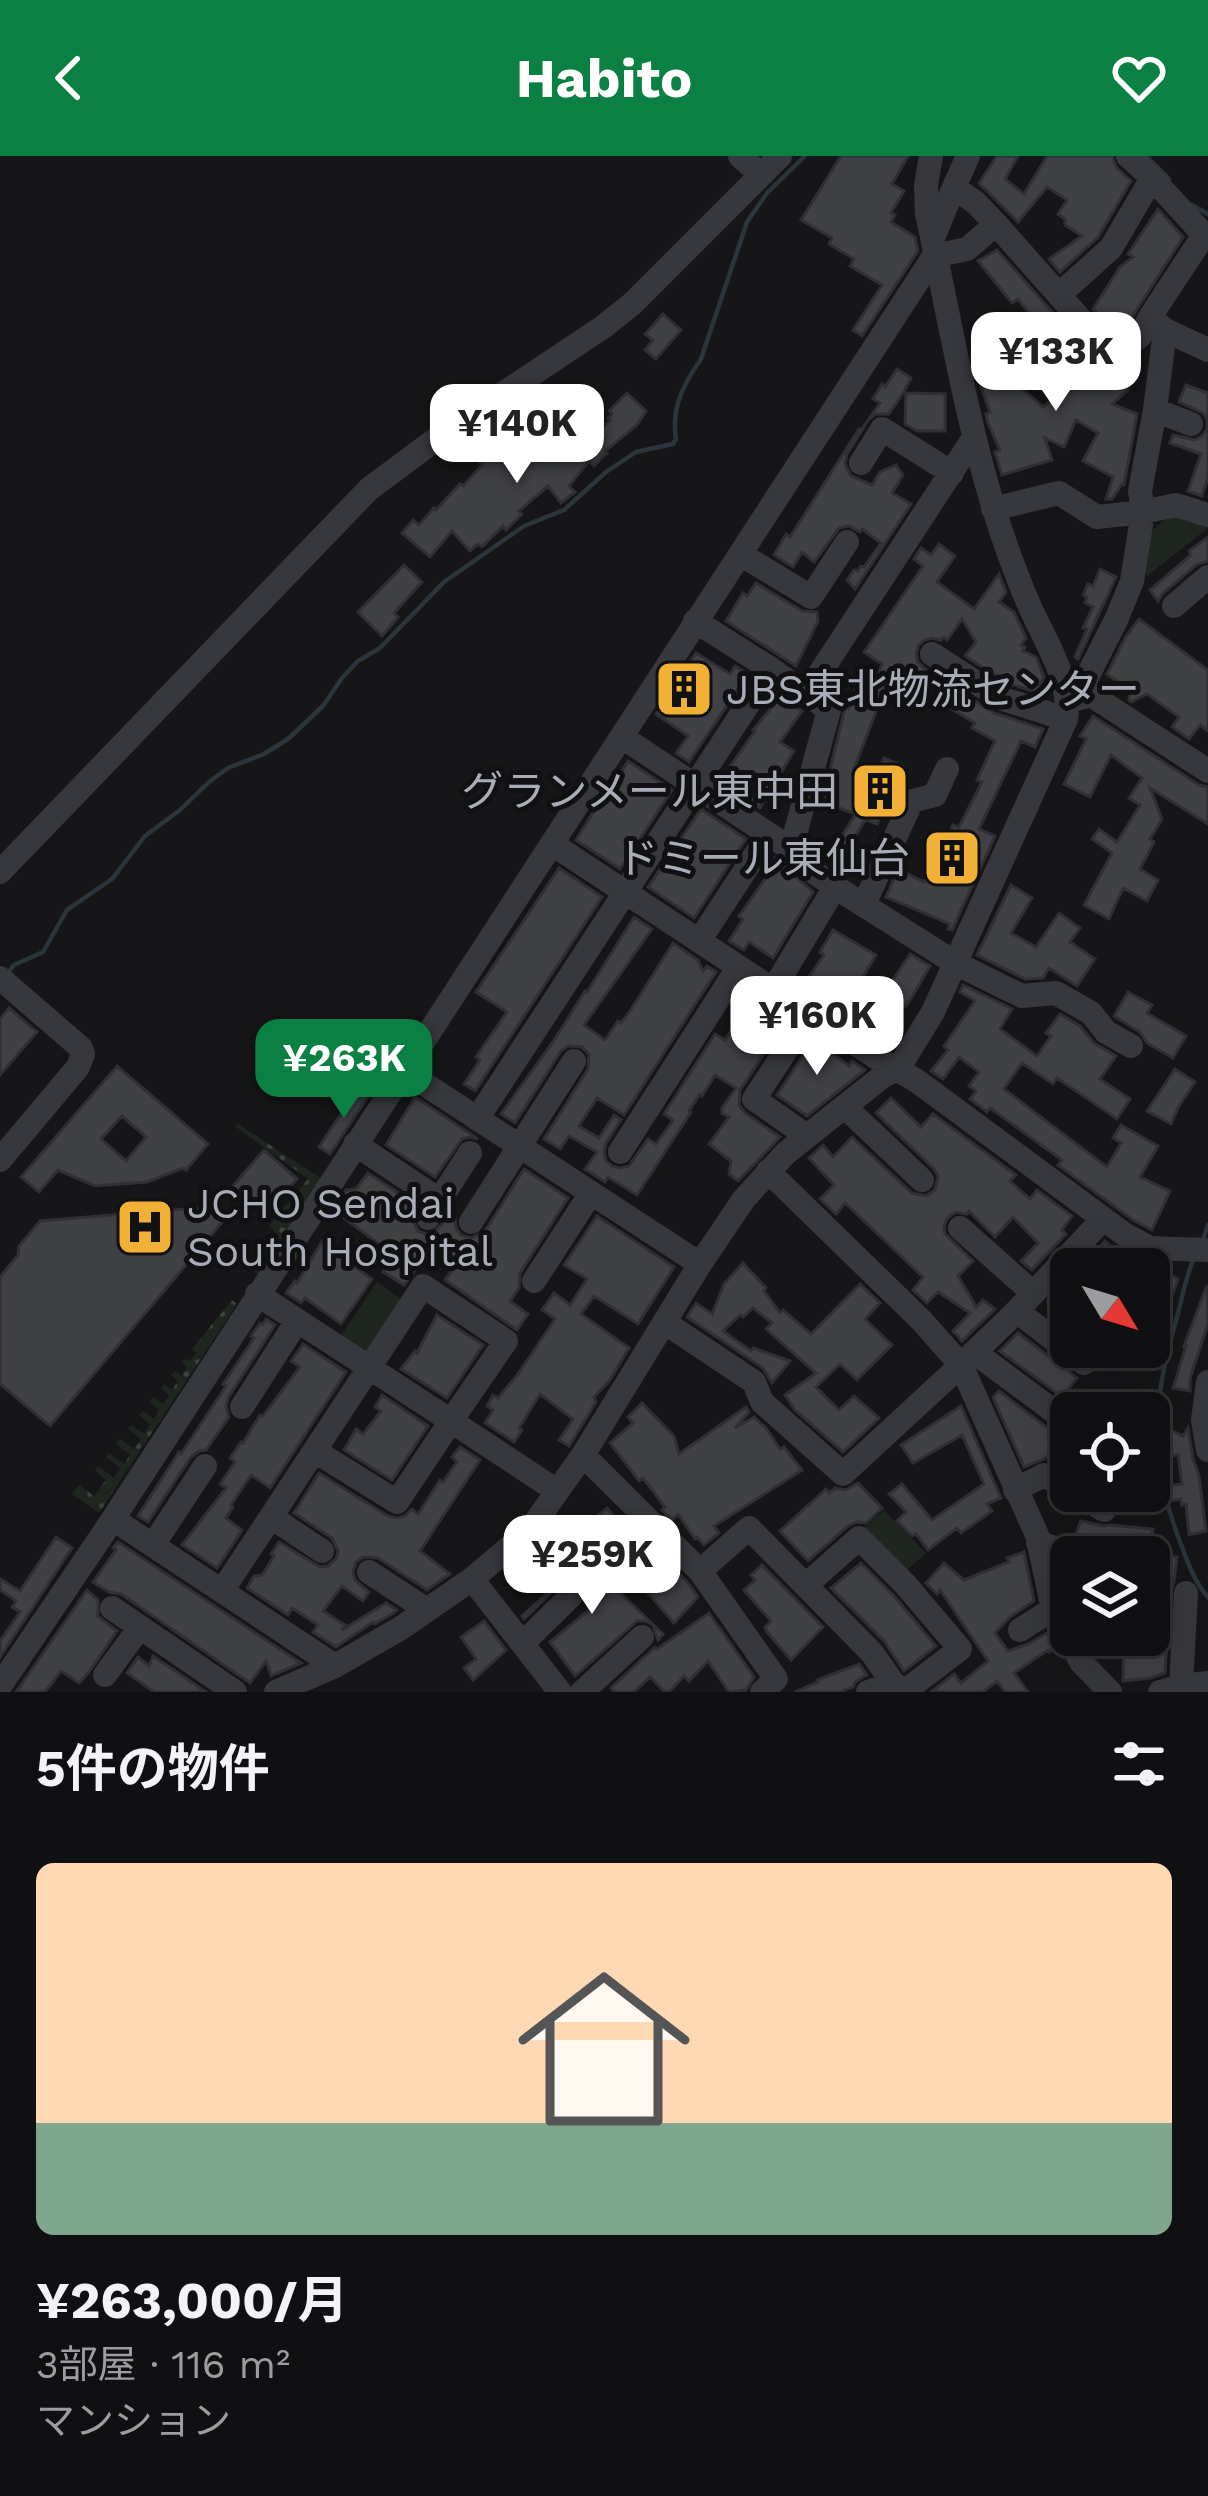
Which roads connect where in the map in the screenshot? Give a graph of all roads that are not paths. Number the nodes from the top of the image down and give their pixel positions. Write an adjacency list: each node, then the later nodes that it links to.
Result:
1 (740, 156): 6 (street)
2 (780, 156): 6 (street)
3 (932, 156): 10 (street)
4 (968, 156): 8 (street)
5 (1128, 156): 7 (street)
6 (761, 176): 40 (street)
7 (1152, 178): 11 (street); 12 (street)
8 (954, 187): 9 (street); 10 (street)
9 (996, 224): 10 (street); 11 (street)
10 (933, 248): 18 (street); 25 (street)
11 (1060, 294): 13 (street)
12 (1158, 324): 13 (street); 14 (street); 16 (street)
13 (1094, 334): 15 (street)
14 (1208, 350)
15 (1045, 374)
16 (1155, 410): 17 (street); 22 (street)
17 (1190, 424)
18 (974, 440): 20 (street); 21 (street)
19 (861, 464): 20 (street)
20 (952, 472): 31 (street)
21 (993, 509): 22 (street); 32 (street)
22 (1142, 512): 23 (street); 32 (street)
23 (1208, 514)
24 (847, 542): 25 (street)
25 (740, 554): 28 (street)
26 (1208, 578): 27 (street)
27 (1174, 606)
28 (695, 621): 30 (street); 33 (street)
29 (932, 654): 32 (street)
30 (771, 669): 31 (street); 36 (street)
31 (807, 693): 39 (street)
32 (1070, 707): 35 (street); 45 (street)
33 (622, 736): 36 (street); 38 (street)
34 (946, 769): 43 (street)
35 (1208, 771)
36 (694, 784): 37 (street); 42 (street)
37 (769, 834): 39 (street); 44 (street)
38 (552, 844): 42 (street); 53 (street)
39 (791, 849): 41 (street)
40 (0, 872)
41 (835, 887): 43 (street); 48 (street)
42 (625, 892): 44 (street); 55 (street)
43 (864, 904): 45 (street)
44 (698, 941): 46 (street)
45 (956, 964): 50 (street); 52 (street)
46 (738, 968): 48 (street); 59 (street)
47 (0, 978): 61 (street)
48 (773, 990): 49 (street)
49 (810, 1014): 52 (street); 56 (street)
50 (1131, 1046)
51 (574, 1061): 58 (street)
52 (898, 1069): 54 (street); 65 (street)
53 (403, 1070): 55 (street); 57 (street)
54 (845, 1107): 56 (street); 63 (street)
55 (477, 1119): 58 (street)
56 (807, 1136): 62 (street)
57 (355, 1144): 60 (street); 71 (street)
58 (520, 1146): 64 (street); 66 (street)
59 (620, 1152)
60 (470, 1153)
61 (0, 1160)
62 (768, 1171): 69 (street); 77 (street)
63 (922, 1180)
64 (591, 1192): 69 (street); 70 (street)
65 (1103, 1219): 68 (street); 72 (street)
66 (471, 1222)
67 (960, 1228): 72 (street)
68 (1201, 1250)
69 (700, 1264): 76 (street)
70 (534, 1281)
71 (257, 1294): 75 (street); 91 (street)
72 (1032, 1295): 73 (street); 74 (street); 77 (street)
73 (1050, 1296)
74 (1050, 1319)
75 (297, 1321): 78 (street); 80 (street)
76 (664, 1322): 77 (street); 85 (street)
77 (968, 1358): 81 (street); 88 (street)
78 (369, 1369): 82 (street); 82 (street); 84 (street)
79 (1208, 1382): 83 (street)
80 (242, 1406)
81 (1050, 1411)
82 (452, 1421): 84 (street); 89 (street)
83 (1208, 1450)
84 (315, 1451): 90 (street)
85 (583, 1455): 89 (street); 96 (street)
86 (205, 1466): 93 (street)
87 (1050, 1478): 88 (street)
88 (1015, 1490): 92 (street)
89 (557, 1491): 98 (street)
90 (272, 1517): 95 (street); 100 (street)
91 (113, 1519): 93 (street); 116 (street)
92 (1038, 1542): 94 (street); 101 (street)
93 (153, 1545): 100 (street)
94 (1050, 1546)
95 (322, 1551)
96 (700, 1571): 99 (street); 122 (street)
97 (369, 1572): 105 (street)
98 (472, 1580): 105 (street); 110 (street)
99 (806, 1586): 114 (street); 114 (street)
100 (222, 1592): 112 (street)
101 (1050, 1592)
102 (1186, 1593): 117 (street)
103 (571, 1596): 110 (street)
104 (112, 1609): 107 (street)
105 (427, 1610): 112 (street)
106 (1050, 1611): 108 (street)
107 (140, 1628): 113 (street); 118 (street)
108 (1020, 1630)
109 (642, 1636): 121 (street)
110 (523, 1643): 120 (street)
111 (1078, 1656): 124 (street)
112 (335, 1666): 119 (street)
113 (105, 1675)
114 (893, 1683): 123 (street)
115 (1208, 1683): 117 (street)
116 (0, 1686)
117 (1171, 1689)
118 (236, 1692)
119 (276, 1692)
120 (560, 1692)
121 (582, 1692)
122 (762, 1692)
123 (868, 1692)
124 (1110, 1692)

